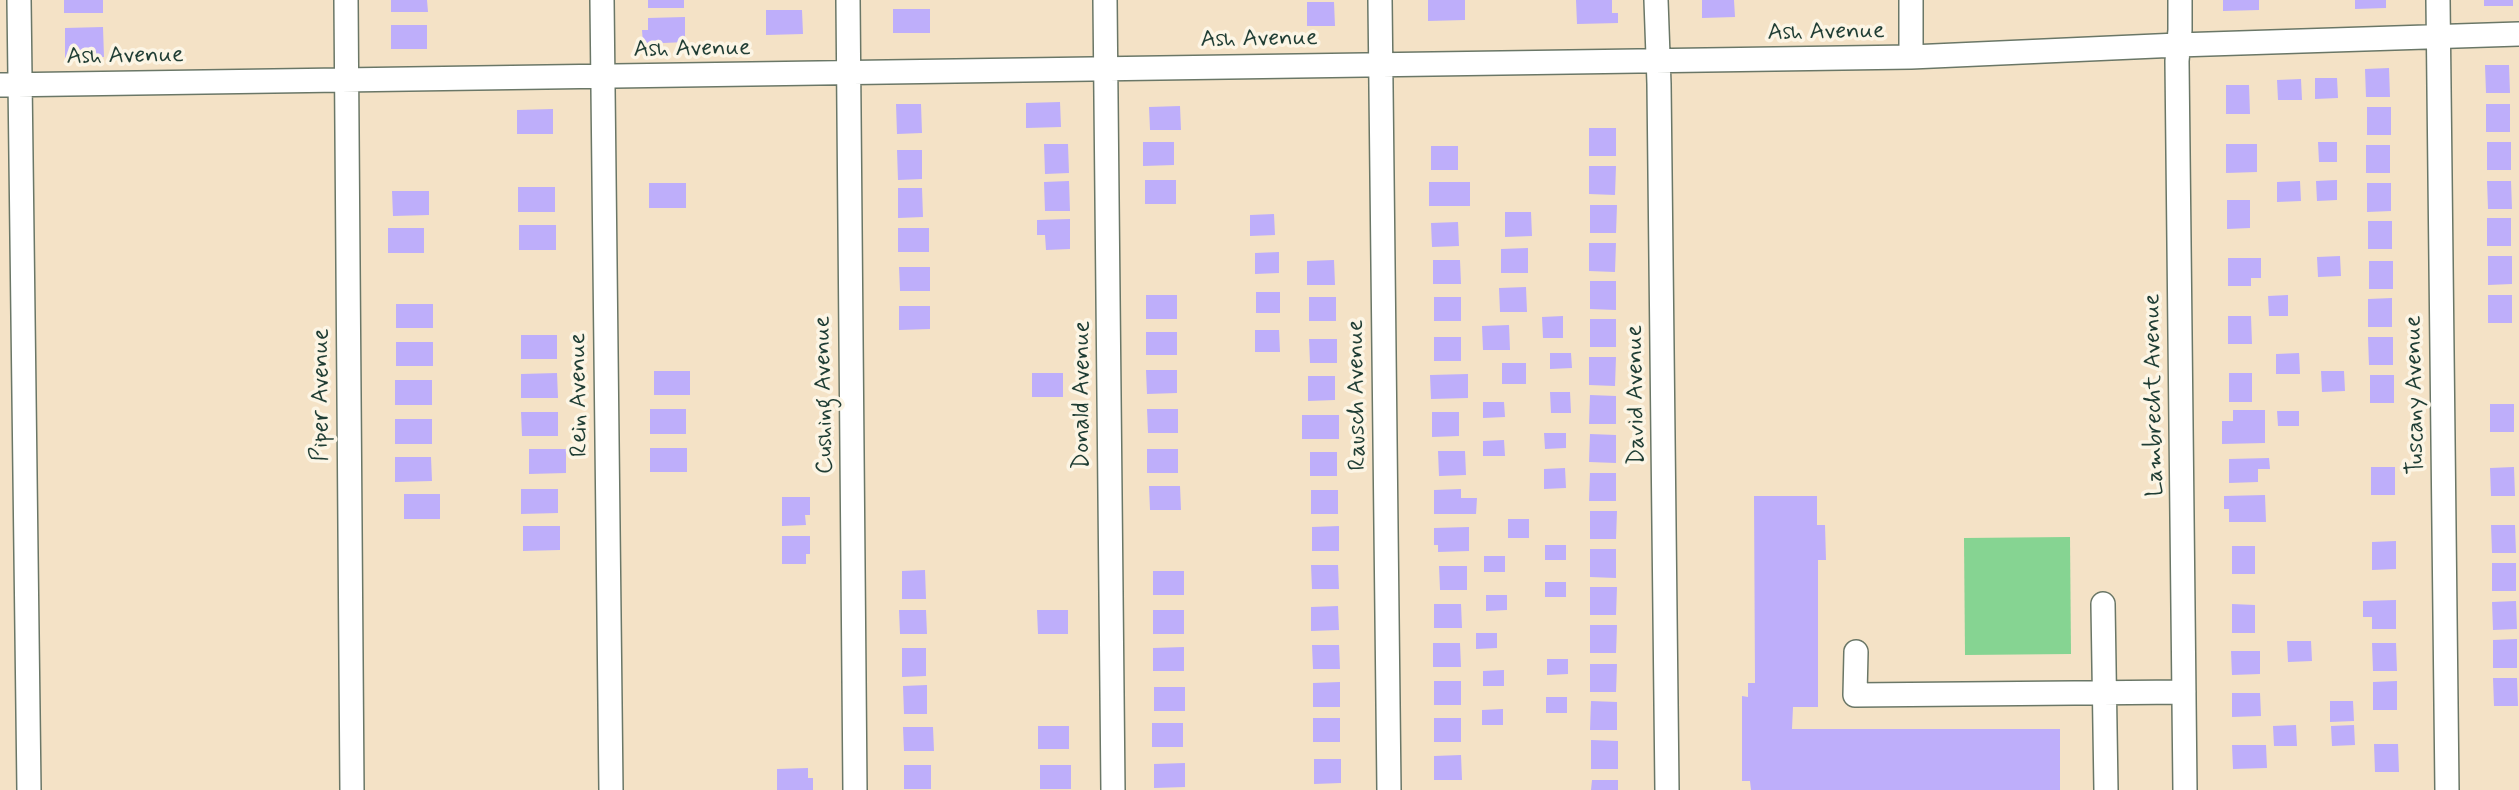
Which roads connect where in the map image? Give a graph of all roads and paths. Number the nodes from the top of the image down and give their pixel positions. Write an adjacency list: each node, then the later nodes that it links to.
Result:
1 (19, 0): 21 (street)
2 (345, 0): 20 (street, Piper Avenue)
3 (602, 0): 19 (street, Rein Avenue)
4 (848, 0): 18 (street, Cushing Avenue)
5 (1105, 0): 17 (street, Donald Avenue)
6 (1380, 0): 16 (street, Rausch Avenue)
7 (1656, 0): 15 (street, David Avenue)
8 (1910, 0): 14 (street)
9 (2180, 0): 13 (street, Lambrecht Avenue)
10 (2438, 0): 12 (street, Tuscany Avenue)
11 (2519, 34): 12 (street, Ash Avenue)
12 (2438, 37): 13 (street, Ash Avenue); 35 (street, Tuscany Avenue)
13 (2178, 45): 14 (street, Ash Avenue); 24 (street, Lambrecht Avenue)
14 (1911, 57): 15 (street, Ash Avenue)
15 (1657, 62): 16 (street, Ash Avenue); 32 (street, David Avenue)
16 (1380, 64): 17 (street, Ash Avenue); 31 (street, Rausch Avenue)
17 (1106, 69): 18 (street, Ash Avenue); 30 (street, Donald Avenue)
18 (849, 74): 19 (street, Ash Avenue); 29 (street, Cushing Avenue)
19 (603, 77): 20 (street, Ash Avenue); 28 (street, Rein Avenue)
20 (346, 81): 21 (street, Ash Avenue); 27 (street, Piper Avenue)
21 (10, 85): 26 (street)
22 (2103, 604): 25 (street)
23 (1856, 652): 25 (street)
24 (2184, 692): 25 (street); 34 (street, Lambrecht Avenue)
25 (2104, 693): 33 (street)
26 (29, 790)
27 (352, 790)
28 (611, 790)
29 (855, 790)
30 (1113, 790)
31 (1389, 790)
32 (1667, 790)
33 (2106, 790)
34 (2185, 790)
35 (2447, 790)

